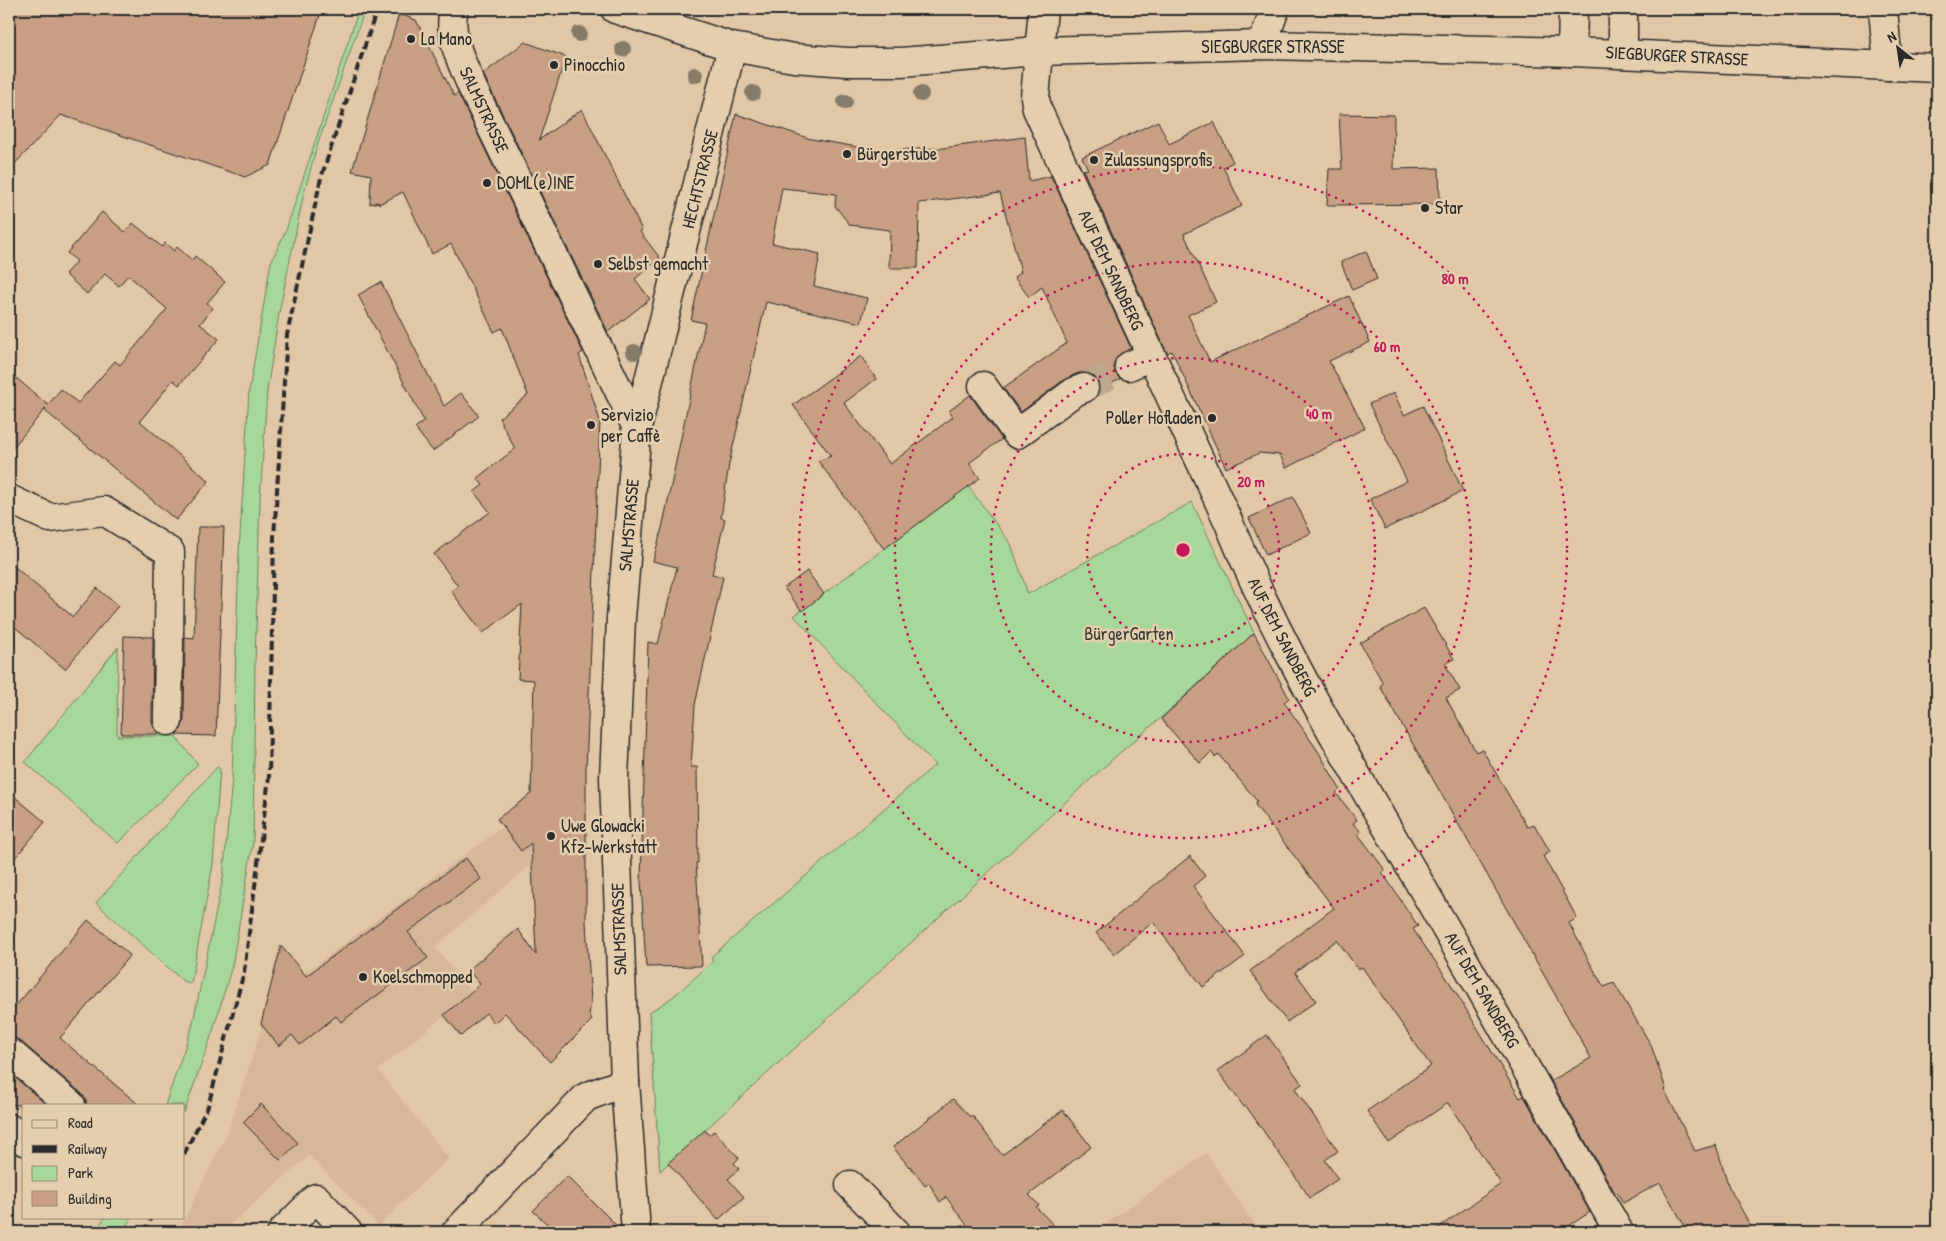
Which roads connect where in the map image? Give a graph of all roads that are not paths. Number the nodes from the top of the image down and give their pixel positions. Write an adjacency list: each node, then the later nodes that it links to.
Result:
1 (454, 9): 17 (street, SALMSTRASSE)
2 (615, 9): 9 (street, SIEGBURGER STRASSE)
3 (1043, 9): 10 (street, AUF DEM SANDBERG)
4 (1275, 9): 8 (street)
5 (1573, 9): 11 (street)
6 (1623, 9): 12 (street)
7 (1882, 9): 13 (street)
8 (1262, 45): 10 (street, SIEGBURGER STRASSE); 11 (street, SIEGBURGER STRASSE)
9 (732, 47): 10 (street, SIEGBURGER STRASSE); 17 (street, HECHTSTRASSE)
10 (1039, 51): 31 (street, AUF DEM SANDBERG)
11 (1572, 52): 12 (street, SIEGBURGER STRASSE)
12 (1623, 54): 13 (street, SIEGBURGER STRASSE)
13 (1888, 66): 14 (street, SIEGBURGER STRASSE)
14 (1937, 68)
15 (983, 386): 16 (street)
16 (1084, 388)
17 (637, 428): 21 (street, SALMSTRASSE)
18 (9, 499): 19 (street)
19 (168, 721)
20 (9, 1052): 22 (street)
21 (625, 1082): 26 (street); 29 (street, SALMSTRASSE)
22 (70, 1104)
23 (9, 1128): 24 (street)
24 (22, 1139)
25 (850, 1185): 30 (street)
26 (470, 1227)
27 (282, 1232): 28 (street)
28 (348, 1232)
29 (636, 1232)
30 (896, 1232)
31 (1619, 1232)

